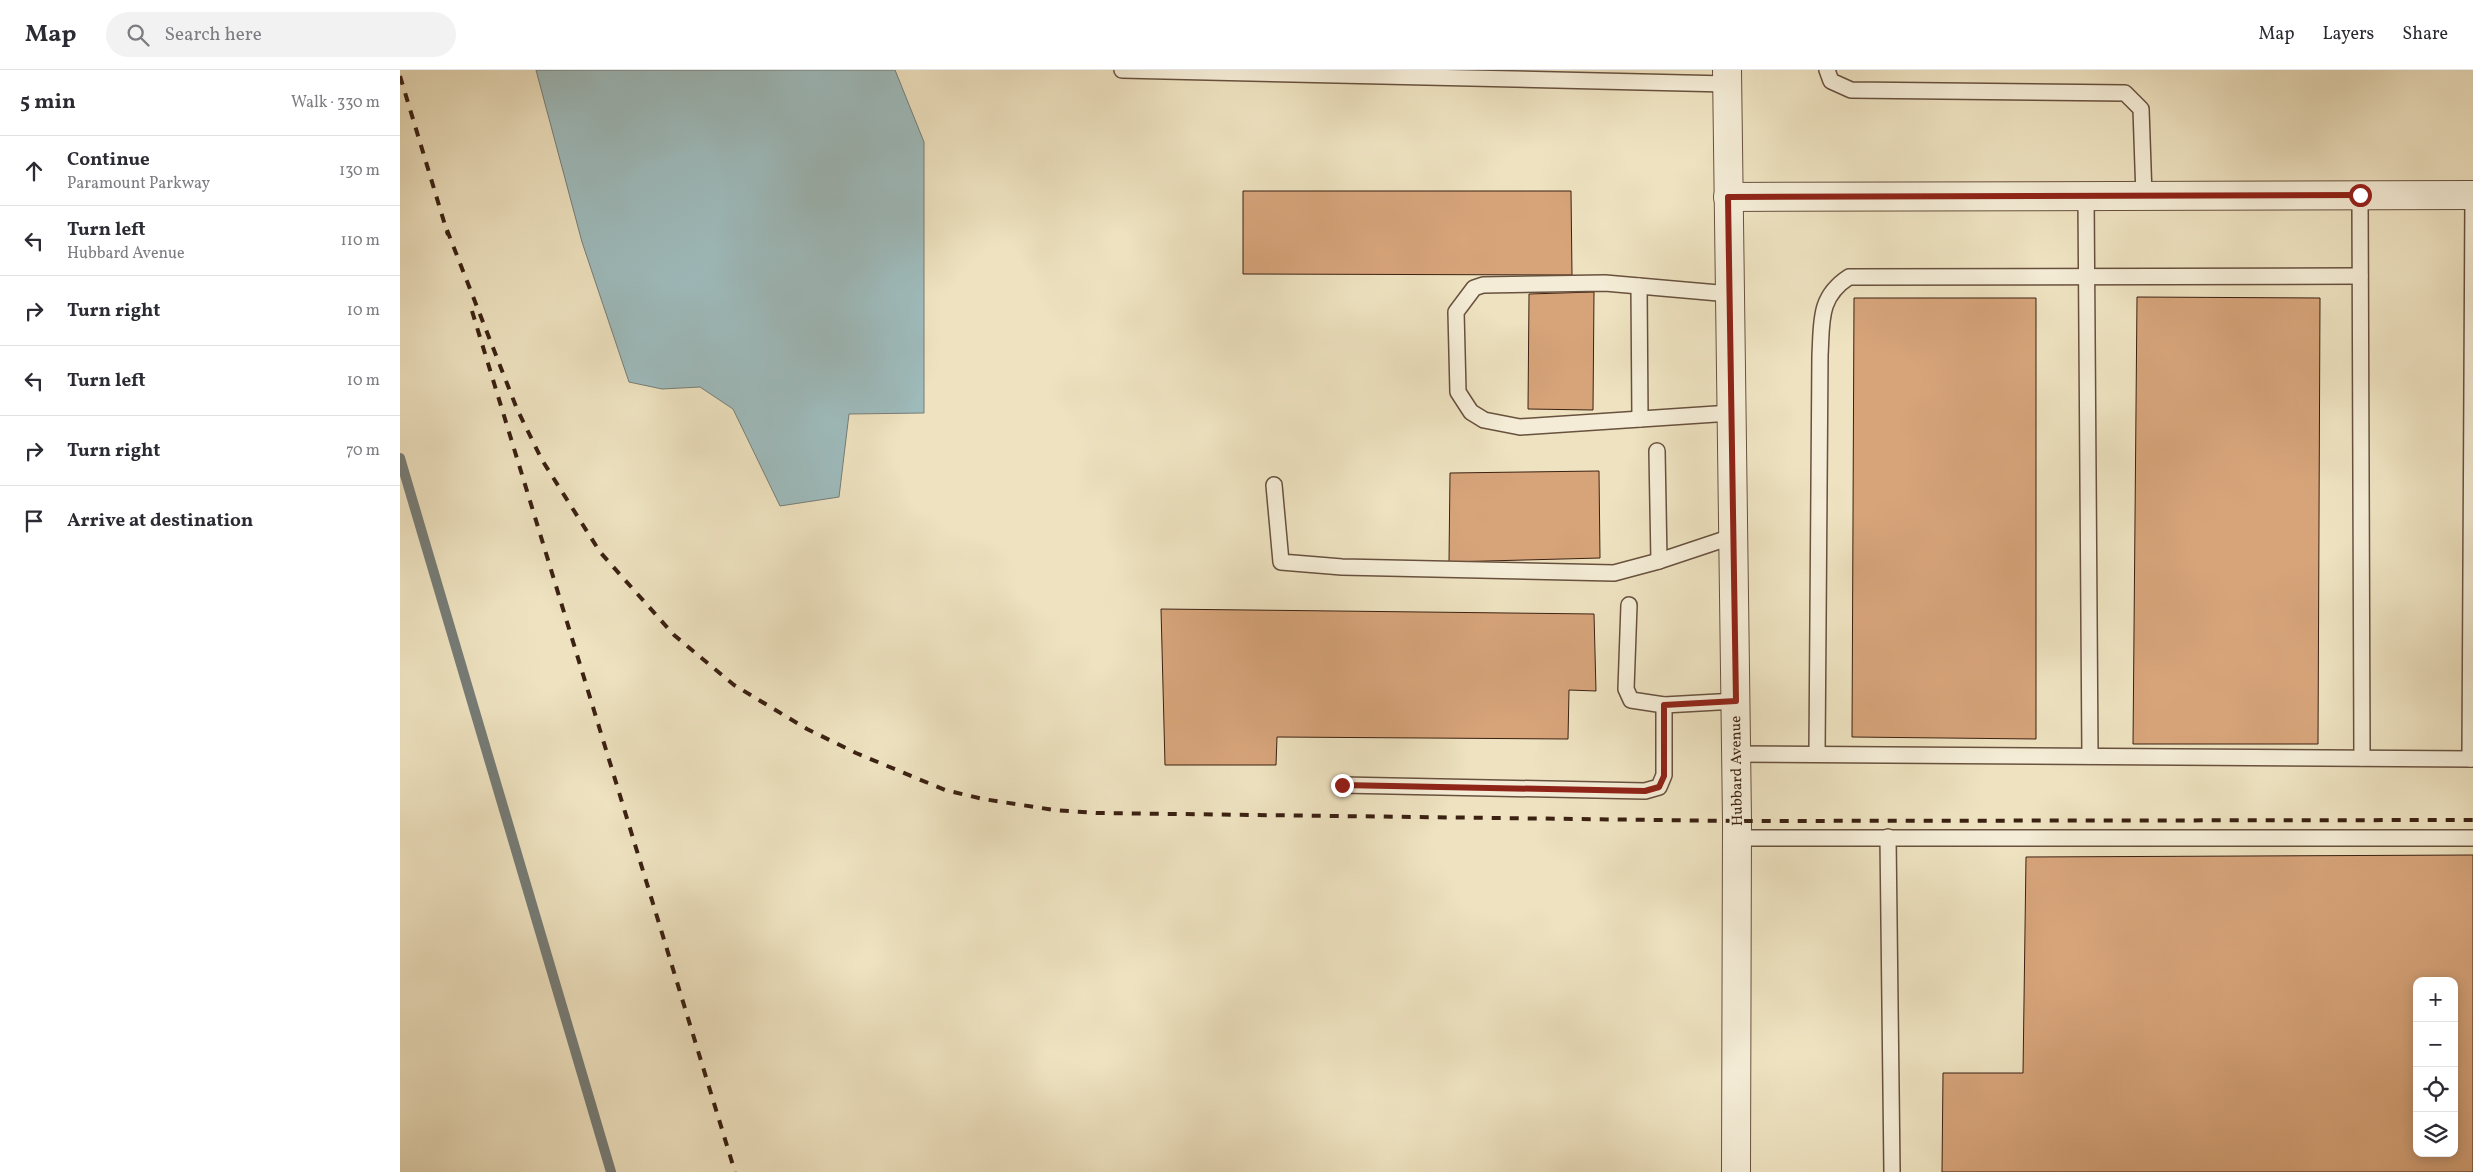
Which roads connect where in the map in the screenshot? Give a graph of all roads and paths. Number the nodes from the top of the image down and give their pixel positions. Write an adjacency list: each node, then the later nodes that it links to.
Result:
1 (1122, 70): 3 (lane)
2 (1827, 70): 8 (lane)
3 (1643, 77): 4 (lane)
4 (1727, 77): 9 (street, Hubbard Avenue)
5 (2360, 195): 6 (street); 8 (street); 10 (lane)
6 (2473, 195): 27 (lane)
7 (2086, 196): 8 (street); 9 (street); 11 (lane)
8 (2144, 196)
9 (1728, 197): 13 (street, Hubbard Avenue)
10 (2360, 276): 11 (lane); 26 (lane)
11 (2087, 277): 24 (lane); 25 (lane)
12 (1639, 286): 13 (lane); 15 (lane); 15 (lane)
13 (1730, 294): 14 (street, Hubbard Avenue)
14 (1731, 413): 15 (lane); 18 (street, Hubbard Avenue)
15 (1640, 419)
16 (1657, 451): 19 (lane)
17 (1274, 486): 19 (lane)
18 (1734, 536): 19 (lane); 21 (street, Hubbard Avenue)
19 (1660, 561)
20 (1629, 605): 22 (lane)
21 (1736, 701): 22 (lane); 23 (street, Hubbard Avenue)
22 (1664, 705): 28 (lane)
23 (1736, 754): 24 (lane); 30 (street, Hubbard Avenue)
24 (1817, 754): 25 (lane)
25 (2090, 756): 26 (lane)
26 (2362, 758): 27 (lane)
27 (2472, 759)
28 (1342, 785)
29 (1888, 837): 30 (lane); 31 (lane); 33 (lane)
30 (1737, 838): 32 (street, Hubbard Avenue)
31 (2473, 838)
32 (1736, 1172)
33 (1892, 1172)

